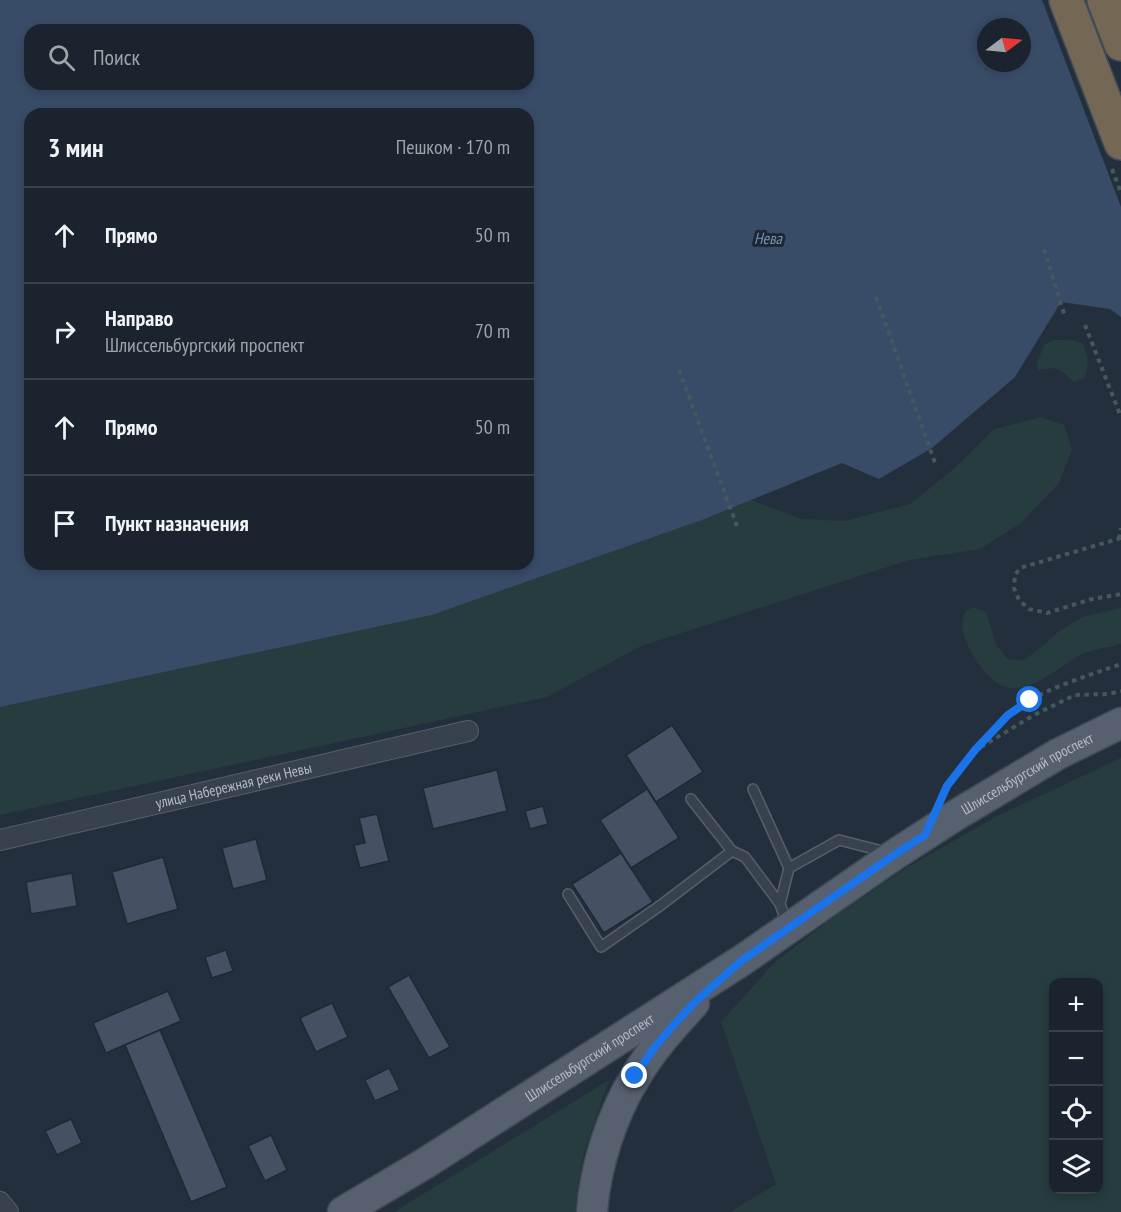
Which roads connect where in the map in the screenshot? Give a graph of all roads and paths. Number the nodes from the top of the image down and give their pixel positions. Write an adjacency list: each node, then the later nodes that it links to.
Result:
1 (1066, 0): 4 (highway)
2 (1104, 0): 3 (highway)
3 (1121, 44)
4 (1121, 144)
5 (1044, 249): 7 (path)
6 (876, 297): 11 (path)
7 (1065, 317)
8 (1085, 326): 10 (path)
9 (679, 370): 12 (path)
10 (1121, 417)
11 (934, 463)
12 (737, 526)
13 (1121, 528): 14 (path)
14 (1120, 539): 15 (path)
15 (1121, 594)
16 (1121, 664): 20 (path)
17 (1121, 691): 20 (path)
18 (1121, 723): 26 (main road, Шлиссельбургский проспект)
19 (468, 731): 24 (street, улица Набережная реки Невы)
20 (975, 750): 22 (path)
21 (753, 789): 27 (lane)
22 (943, 795)
23 (691, 799): 25 (lane)
24 (0, 840)
25 (732, 851): 28 (lane); 29 (lane)
26 (894, 855): 27 (lane); 29 (main road, Шлиссельбургский проспект)
27 (789, 868): 29 (lane)
28 (568, 894)
29 (784, 916): 30 (main road, Шлиссельбургский проспект)
30 (741, 961): 33 (main road, Шлиссельбургский проспект); 34 (main road)
31 (0, 1202): 32 (street)
32 (8, 1212)
33 (343, 1212)
34 (592, 1212)

